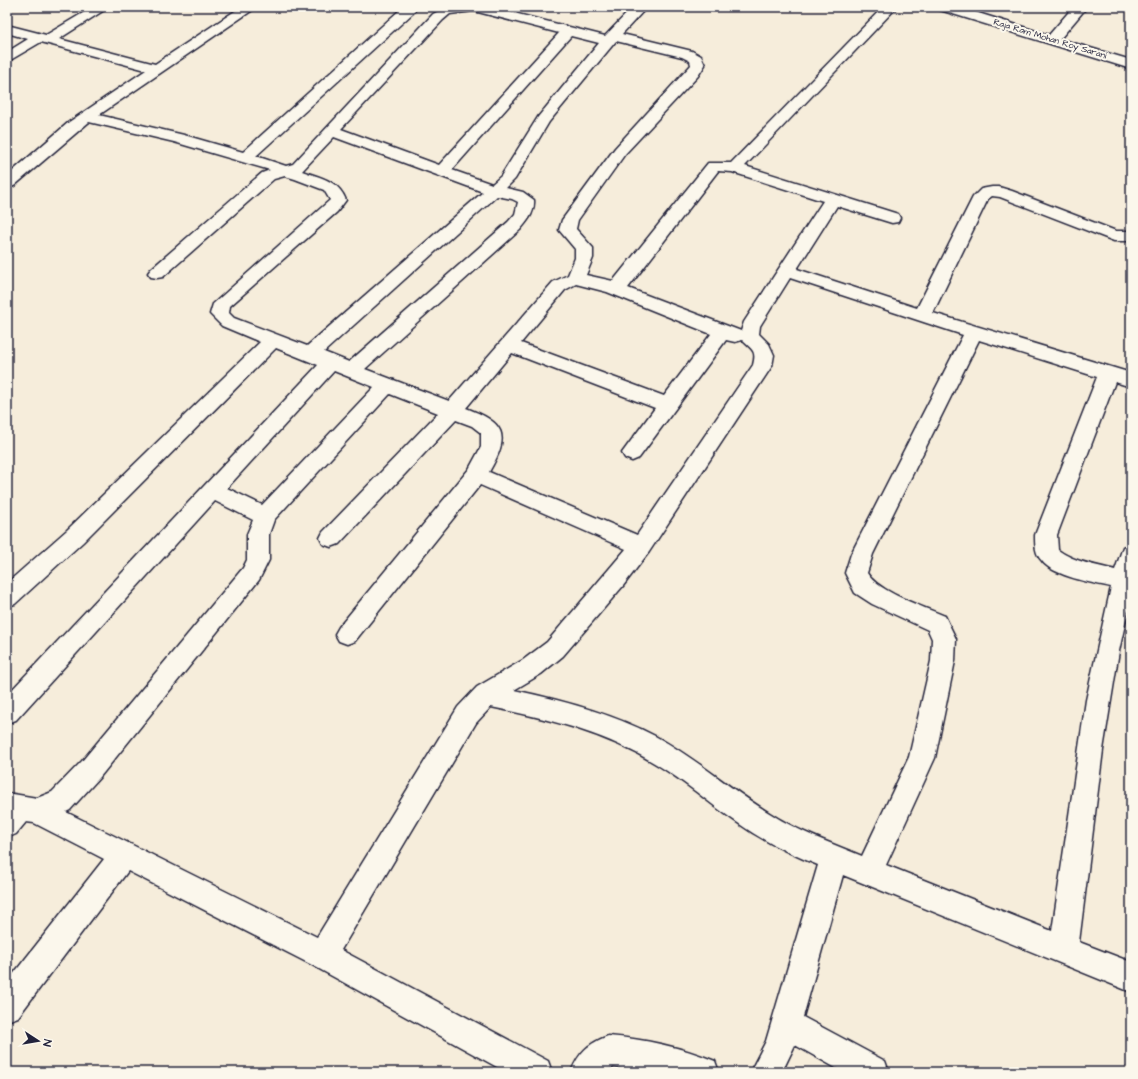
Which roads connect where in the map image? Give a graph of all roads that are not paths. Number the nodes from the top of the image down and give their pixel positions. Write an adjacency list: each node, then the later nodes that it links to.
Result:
1 (102, 7): 13 (street)
2 (250, 7): 17 (street)
3 (475, 7): 9 (street); 11 (street)
4 (640, 7): 12 (street)
5 (890, 7): 21 (street)
6 (945, 7): 14 (street, Raja Ram Mohan Roy Sarani)
7 (1080, 7): 14 (street)
8 (402, 8): 9 (street); 20 (street)
9 (438, 17): 19 (street)
10 (7, 29): 13 (street)
11 (568, 31): 12 (street); 23 (street)
12 (610, 38): 25 (street); 31 (street)
13 (43, 39): 15 (street); 17 (street)
14 (1052, 40): 16 (street, Raja Ram Mohan Roy Sarani)
15 (7, 58)
16 (1131, 65)
17 (157, 68): 18 (street)
18 (86, 117): 20 (street); 24 (street)
19 (331, 131): 22 (street); 23 (street)
20 (246, 157): 22 (street)
21 (735, 168): 26 (street); 32 (street)
22 (288, 171): 30 (street); 36 (street)
23 (442, 171): 25 (street)
24 (8, 182)
25 (496, 190): 39 (street); 41 (street)
26 (832, 200): 27 (street); 29 (street)
27 (892, 218)
28 (1130, 238): 33 (street)
29 (786, 271): 33 (street); 37 (street)
30 (157, 273)
31 (576, 278): 32 (street); 38 (street)
32 (614, 288): 34 (street)
33 (922, 316): 35 (street)
34 (723, 331): 37 (street); 45 (street)
35 (973, 332): 42 (street); 62 (street)
36 (272, 341): 39 (street); 55 (street)
37 (755, 343): 52 (street)
38 (509, 345): 45 (street); 46 (street)
39 (309, 355): 40 (street)
40 (330, 363): 41 (street); 49 (street)
41 (351, 371): 44 (street)
42 (1108, 374): 43 (street); 54 (street)
43 (1131, 380)
44 (387, 385): 46 (street); 50 (street)
45 (668, 405): 47 (street)
46 (452, 411): 48 (street); 51 (street)
47 (632, 453)
48 (476, 475): 52 (street); 56 (street)
49 (213, 490): 50 (street); 58 (street)
50 (265, 516): 59 (street)
51 (331, 538)
52 (641, 546): 57 (street)
53 (1131, 553): 54 (street)
54 (1123, 581): 63 (street)
55 (7, 597)
56 (347, 634)
57 (486, 695): 61 (street); 64 (street)
58 (7, 712)
59 (18, 813): 60 (street)
60 (124, 855): 64 (street); 66 (street)
61 (834, 858): 62 (street); 67 (street)
62 (868, 873): 63 (street)
63 (1064, 949): 65 (street)
64 (322, 955): 68 (street)
65 (1131, 976)
66 (7, 1006)
67 (786, 1024): 71 (street); 72 (street)
68 (537, 1072)
69 (586, 1072): 70 (street)
70 (704, 1072)
71 (765, 1072)
72 (874, 1072)

